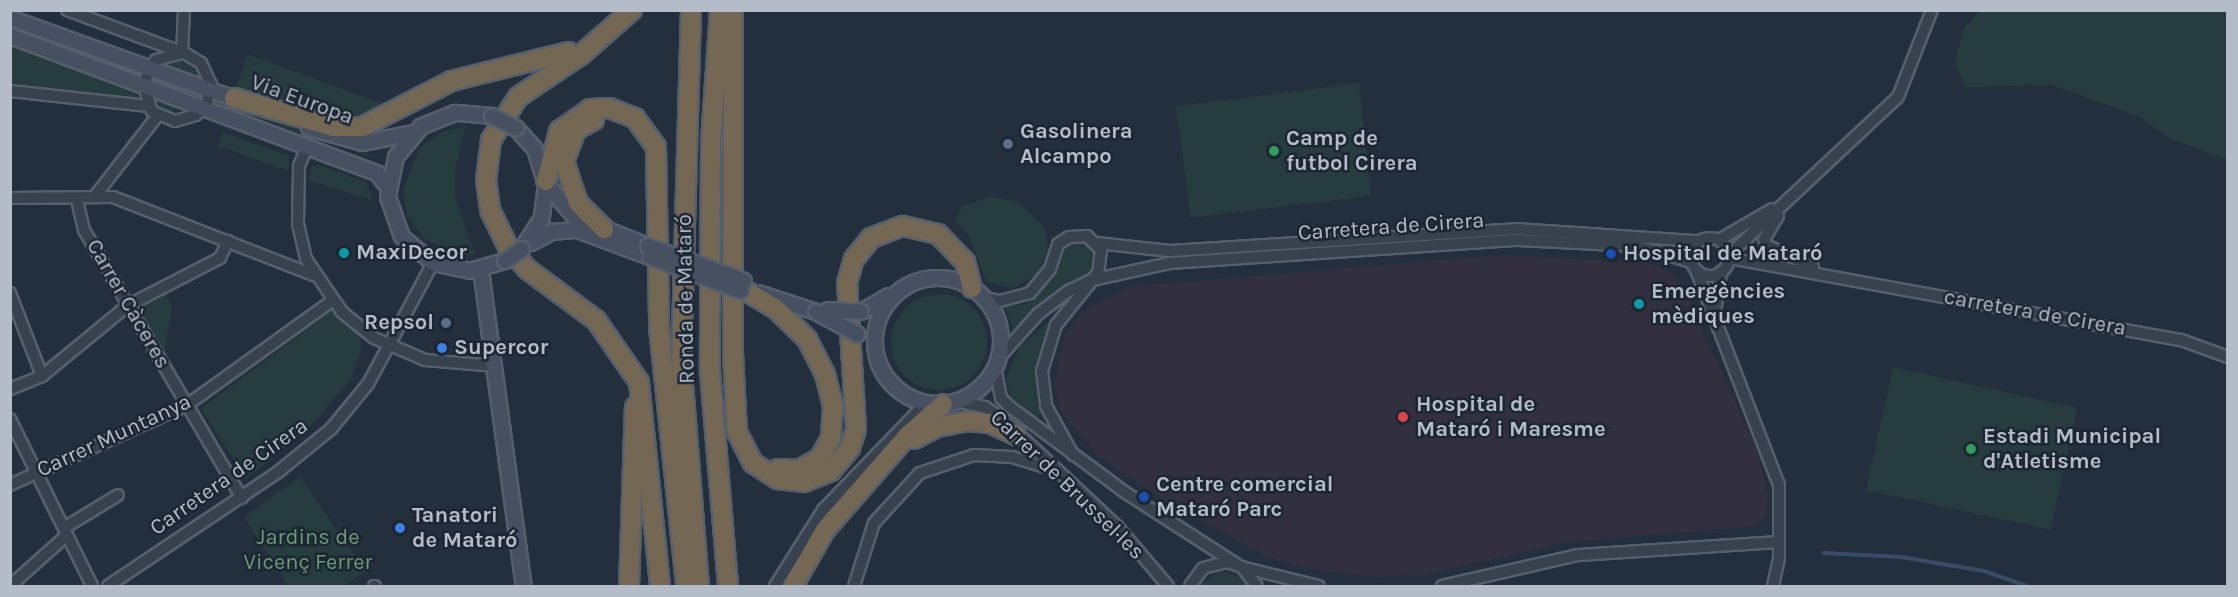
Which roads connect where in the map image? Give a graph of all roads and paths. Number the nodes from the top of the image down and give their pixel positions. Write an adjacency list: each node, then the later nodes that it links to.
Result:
1 (68, 10): 11 (street)
2 (184, 10): 11 (street)
3 (632, 10): 10 (highway)
4 (691, 10): 82 (highway, Ronda de Mataró)
5 (720, 10): 83 (highway, Ronda de Mataró)
6 (733, 10): 35 (highway)
7 (1932, 10): 26 (street)
8 (10, 18): 12 (street, Via Europa)
9 (10, 36): 13 (street, Via Europa)
10 (592, 44): 16 (highway); 57 (highway)
11 (182, 53): 12 (street); 14 (street)
12 (149, 68): 13 (street); 14 (street, Via Europa)
13 (143, 84): 17 (street); 18 (street, Via Europa)
14 (211, 90): 16 (street, Via Europa); 18 (street)
15 (10, 91): 17 (street)
16 (234, 98): 20 (street, Via Europa)
17 (148, 106): 19 (street)
18 (205, 106): 19 (street); 21 (street, Via Europa)
19 (158, 116): 24 (street)
20 (414, 133): 22 (street, bridge); 23 (street)
21 (307, 147): 23 (street, Via Europa); 42 (street)
22 (546, 182): 28 (highway); 29 (street); 34 (street)
23 (388, 187): 38 (street)
24 (95, 196): 27 (street); 32 (street)
25 (10, 198): 27 (street)
26 (1790, 198): 30 (street); 37 (street); 43 (street, carretera de Cirera)
27 (77, 200): 50 (street, Carrer Càceres)
28 (659, 206): 29 (highway); 81 (highway)
29 (604, 229): 36 (street)
30 (1719, 240): 31 (street); 37 (street)
31 (1698, 241): 33 (street, Carretera de Cirera); 39 (street)
32 (228, 242): 42 (street); 50 (street)
33 (1097, 243): 44 (street); 48 (street, Carretera de Cirera)
34 (523, 249): 36 (street); 40 (street, bridge)
35 (729, 250): 46 (highway); 48 (highway)
36 (649, 252): 46 (street, bridge)
37 (1729, 256): 41 (street); 43 (street, carretera de Cirera)
38 (433, 264): 40 (street); 53 (street, Carretera de Cirera)
39 (1693, 266): 41 (street); 44 (street, Carretera de Cirera); 52 (street)
40 (481, 270): 56 (street)
41 (1721, 272): 52 (street)
42 (316, 276): 49 (street)
43 (1840, 278): 54 (street, carretera de Cirera)
44 (1092, 280): 55 (street, Carretera de Cirera); 66 (street, Carrer de Brussel·les)
45 (919, 281): 48 (street); 51 (street, bridge); 60 (street)
46 (744, 288): 51 (street)
47 (10, 293): 58 (street)
48 (977, 293): 55 (street)
49 (333, 300): 53 (street); 62 (street, Carrer Muntanya)
50 (127, 306): 58 (street); 62 (street, Carrer Càceres)
51 (816, 309): 60 (street, bridge)
52 (1714, 326): 73 (street)
53 (390, 346): 56 (street); 71 (street, Carretera de Cirera)
54 (2228, 357)
55 (996, 363): 61 (street); 66 (street, Carrer de Brussel·les)
56 (496, 366): 79 (street)
57 (631, 366): 75 (highway); 80 (highway)
58 (42, 376): 59 (street)
59 (10, 388)
60 (896, 388): 61 (street)
61 (942, 403): 64 (street, Carrer de Brussel·les); 65 (highway); 84 (street)
62 (187, 405): 68 (street, Carrer Muntanya); 71 (street, Carrer Càceres)
63 (10, 419): 68 (street)
64 (1016, 435): 65 (highway); 67 (street, Carrer de Brussel·les)
65 (896, 453): 85 (highway)
66 (1073, 455): 74 (street, Carrer de Brussel·les)
67 (1060, 473): 86 (street); 87 (street, Carrer de Brussel·les)
68 (36, 474): 69 (street, Carrer Muntanya); 72 (street)
69 (10, 485)
70 (118, 495): 72 (street)
71 (242, 498): 78 (street, Carretera de Cirera)
72 (65, 532): 76 (street); 77 (street)
73 (1779, 542): 91 (street); 92 (street)
74 (1239, 566): 88 (street); 89 (street); 90 (street)
75 (627, 583)
76 (10, 586)
77 (92, 586)
78 (108, 586)
79 (524, 586)
80 (660, 586)
81 (686, 586)
82 (699, 586)
83 (728, 586)
84 (775, 586)
85 (793, 586)
86 (854, 586)
87 (1168, 586)
88 (1190, 586)
89 (1257, 586)
90 (1319, 586)
91 (1442, 586)
92 (1773, 586)

